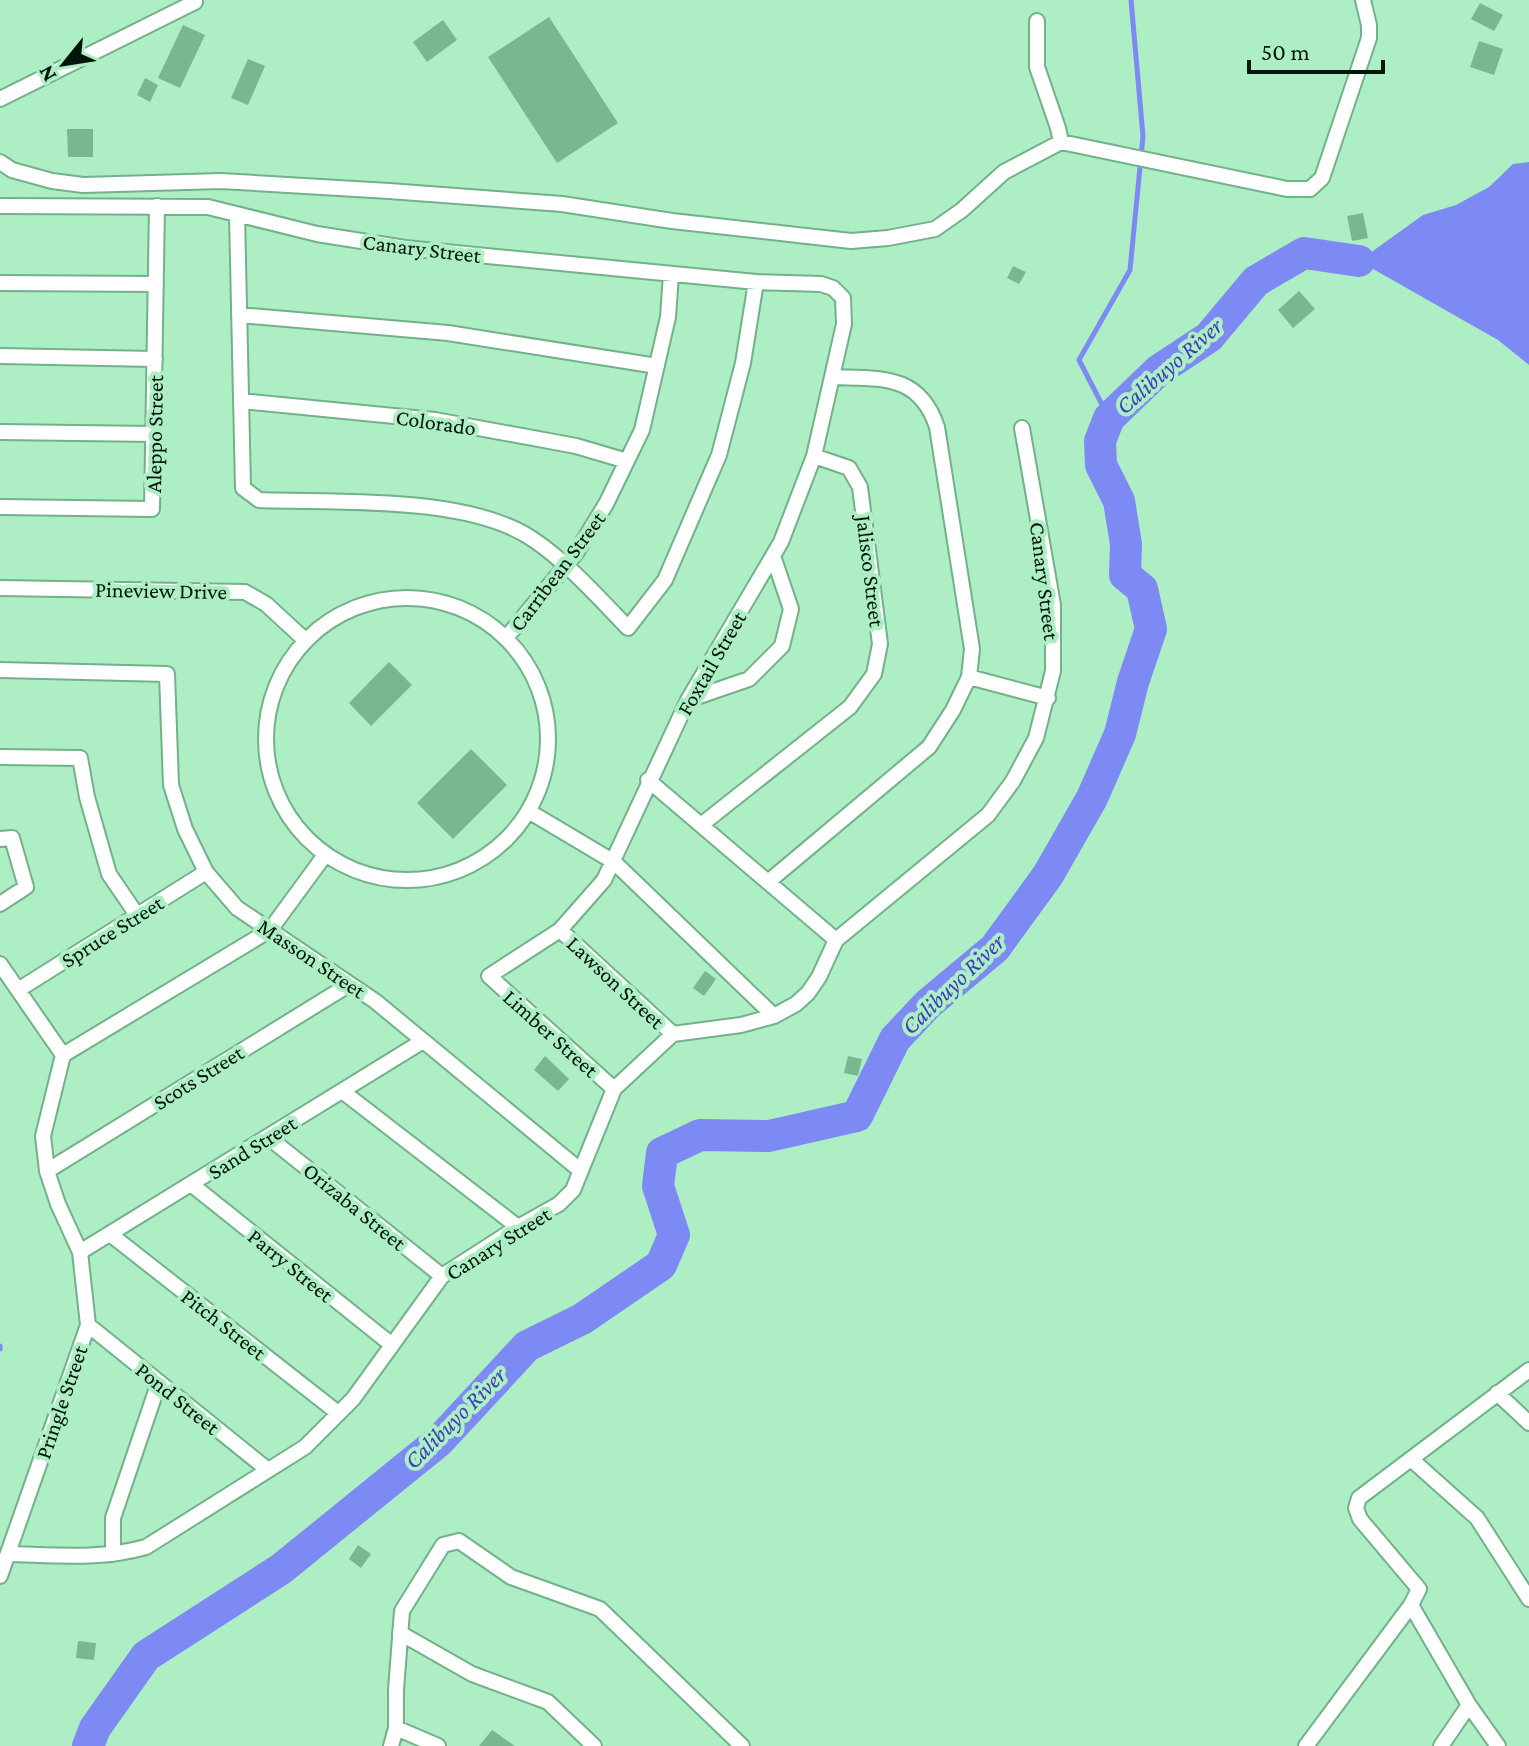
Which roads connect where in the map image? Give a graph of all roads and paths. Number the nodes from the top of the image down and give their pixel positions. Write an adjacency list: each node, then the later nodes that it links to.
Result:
1 (1363, 0): 5 (street)
2 (195, 2): 4 (street)
3 (1037, 21): 5 (street)
4 (0, 99)
5 (1066, 143): 6 (street)
6 (0, 162)
7 (0, 206): 8 (street, Canary Street)
8 (157, 206): 9 (street, Canary Street); 13 (street, Aleppo Street)
9 (237, 215): 10 (street, Canary Street); 15 (street)
10 (671, 274): 11 (street, Canary Street); 18 (street, Carribean Street)
11 (756, 282): 14 (street, Canary Street); 28 (street)
12 (0, 283): 13 (street)
13 (156, 284): 17 (street, Aleppo Street)
14 (843, 298): 19 (street, Foxtail Street)
15 (239, 315): 18 (street); 20 (street)
16 (0, 356): 17 (street)
17 (155, 359): 23 (street, Aleppo Street)
18 (657, 366): 25 (street, Carribean Street)
19 (832, 377): 24 (street, Foxtail Street); 33 (street)
20 (241, 401): 25 (street, Colorado); 28 (street)
21 (1022, 428): 34 (street, Canary Street)
22 (0, 432): 23 (street)
23 (154, 434): 26 (street, Aleppo Street)
24 (814, 456): 27 (street, Foxtail Street); 39 (street, Jalisco Street)
25 (627, 461): 28 (street, Carribean Street)
26 (0, 507)
27 (773, 556): 35 (street, Foxtail Street); 35 (street)
28 (566, 565): 30 (street, Carribean Street)
29 (0, 588): 31 (street, Pineview Drive)
30 (506, 638): 31 (street); 38 (street)
31 (305, 640): 41 (street)
32 (0, 670): 43 (street, Masson Street)
33 (969, 677): 34 (street); 44 (street)
34 (1048, 698): 49 (street, Canary Street)
35 (688, 700): 37 (street, Foxtail Street)
36 (0, 757): 46 (street)
37 (648, 780): 39 (street); 42 (street, Foxtail Street)
38 (530, 812): 41 (street); 42 (street)
39 (701, 825): 44 (street)
40 (0, 839): 45 (street)
41 (325, 855): 47 (street)
42 (614, 862): 48 (street, Foxtail Street); 54 (street)
43 (206, 872): 46 (street, Spruce Street); 47 (street, Masson Street)
44 (768, 882): 49 (street)
45 (0, 904)
46 (137, 915): 53 (street, Spruce Street)
47 (270, 930): 52 (street, Masson Street); 57 (street)
48 (560, 930): 51 (street, Foxtail Street); 55 (street, Lawson Street)
49 (836, 940): 54 (street, Canary Street)
50 (0, 964): 53 (street)
51 (489, 976): 58 (street, Limber Street)
52 (350, 984): 56 (street, Masson Street); 61 (street, Scots Street)
53 (18, 990): 57 (street)
54 (774, 1016): 55 (street, Canary Street)
55 (673, 1034): 58 (street, Canary Street)
56 (423, 1041): 59 (street, Sand Street); 62 (street, Masson Street)
57 (63, 1055): 61 (street, Pringle Street)
58 (614, 1089): 62 (street, Canary Street)
59 (342, 1091): 60 (street, Sand Street); 64 (street)
60 (268, 1137): 63 (street, Sand Street); 67 (street, Orizaba Street)
61 (47, 1171): 66 (street, Pringle Street)
62 (581, 1171): 64 (street, Canary Street)
63 (191, 1184): 65 (street, Sand Street); 69 (street, Parry Street)
64 (518, 1227): 67 (street, Canary Street)
65 (110, 1234): 66 (street, Sand Street); 73 (street, Pitch Street)
66 (80, 1252): 68 (street, Pringle Street)
67 (442, 1276): 69 (street, Canary Street)
68 (88, 1325): 71 (street, Pond Street); 77 (street, Pringle Street)
69 (392, 1345): 73 (street, Canary Street)
70 (1529, 1370): 72 (street)
71 (159, 1382): 76 (street, Pond Street); 78 (street)
72 (1497, 1393): 74 (street); 75 (street)
73 (338, 1413): 76 (street, Canary Street)
74 (1529, 1423)
75 (1411, 1459): 80 (street); 81 (street)
76 (268, 1470): 78 (street, Canary Street)
77 (8, 1554): 78 (street, Canary Street); 79 (street, Pringle Street)
78 (113, 1554)
79 (0, 1576)
80 (1529, 1599)
81 (1411, 1605): 83 (street); 89 (street)
82 (400, 1633): 84 (street); 87 (street); 88 (street)
83 (1469, 1705): 90 (street); 91 (street)
84 (396, 1728): 85 (street); 86 (street)
85 (391, 1746)
86 (438, 1746)
87 (594, 1746)
88 (742, 1746)
89 (1306, 1746)
90 (1441, 1746)
91 (1498, 1746)

